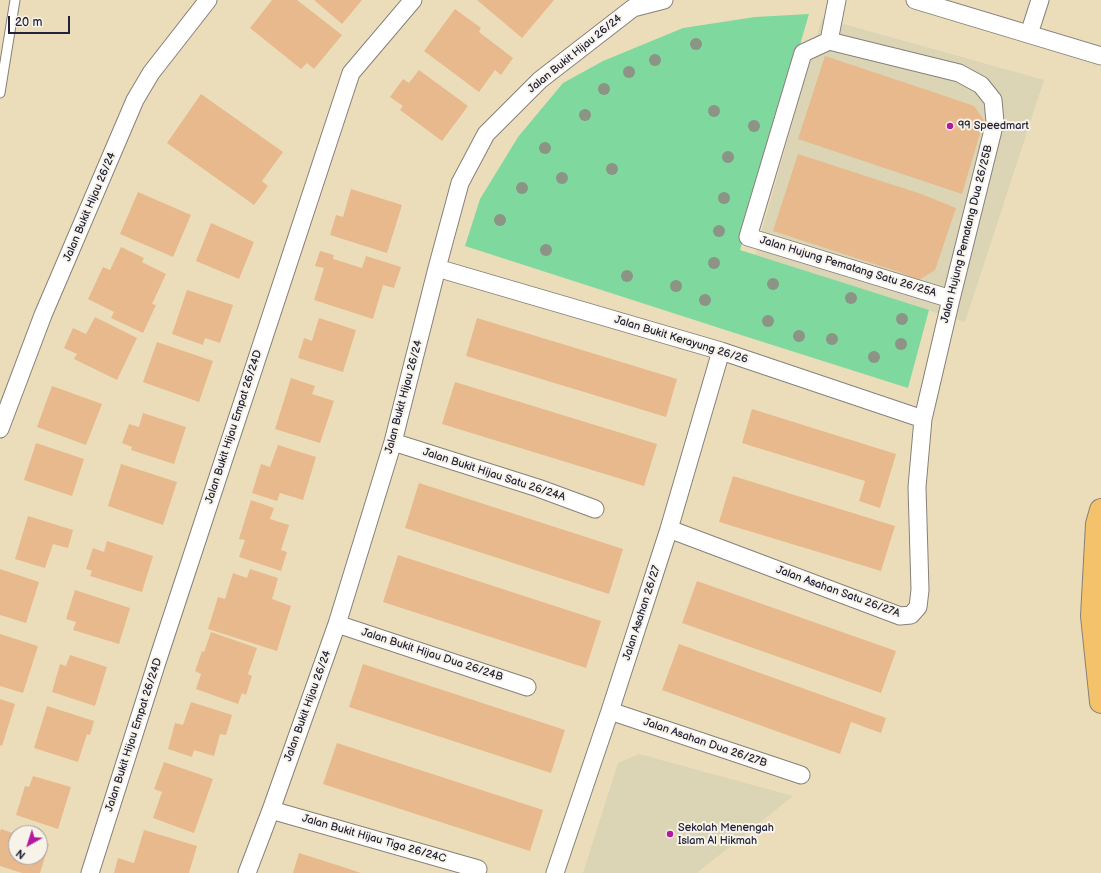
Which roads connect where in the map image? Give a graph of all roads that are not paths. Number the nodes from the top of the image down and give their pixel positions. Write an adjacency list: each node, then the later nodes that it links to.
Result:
1 (15, 0): 11 (lane)
2 (208, 0): 16 (street, Jalan Bukit Hijau 26/24)
3 (413, 0): 28 (street, Jalan Bukit Hijau Empat 26/24D)
4 (664, 0): 12 (street, Jalan Bukit Hijau 26/24)
5 (837, 0): 9 (street)
6 (915, 0): 8 (street)
7 (1040, 0): 8 (street)
8 (1029, 34): 10 (street)
9 (829, 41): 13 (street, Jalan Hujung Pematang Dua 26/25B); 13 (street, Jalan Hujung Pematang Satu 26/25A)
10 (1101, 56)
11 (0, 92)
12 (437, 268): 14 (street, Jalan Bukit Kerayung 26/26); 17 (street, Jalan Bukit Hijau 26/24)
13 (951, 299): 15 (street, Jalan Hujung Pematang Dua 26/25B)
14 (721, 351): 15 (street, Jalan Bukit Kerayung 26/26); 20 (street, Jalan Asahan 26/27)
15 (922, 419): 20 (street, Jalan Asahan Satu 26/27A)
16 (0, 429)
17 (393, 442): 18 (street, Jalan Bukit Hijau Satu 26/24A); 21 (street, Jalan Bukit Hijau 26/24)
18 (595, 509)
19 (1101, 510): 23 (main road)
20 (669, 529): 24 (street, Jalan Asahan 26/27)
21 (337, 624): 22 (street, Jalan Bukit Hijau Dua 26/24B); 26 (street, Jalan Bukit Hijau 26/24)
22 (526, 687)
23 (1101, 702)
24 (610, 711): 25 (street, Jalan Asahan Dua 26/27B); 30 (street, Jalan Asahan 26/27)
25 (801, 775)
26 (271, 810): 27 (street, Jalan Bukit Hijau Tiga 26/24C); 29 (street, Jalan Bukit Hijau 26/24)
27 (478, 869)
28 (90, 873)
29 (247, 873)
30 (555, 873)

